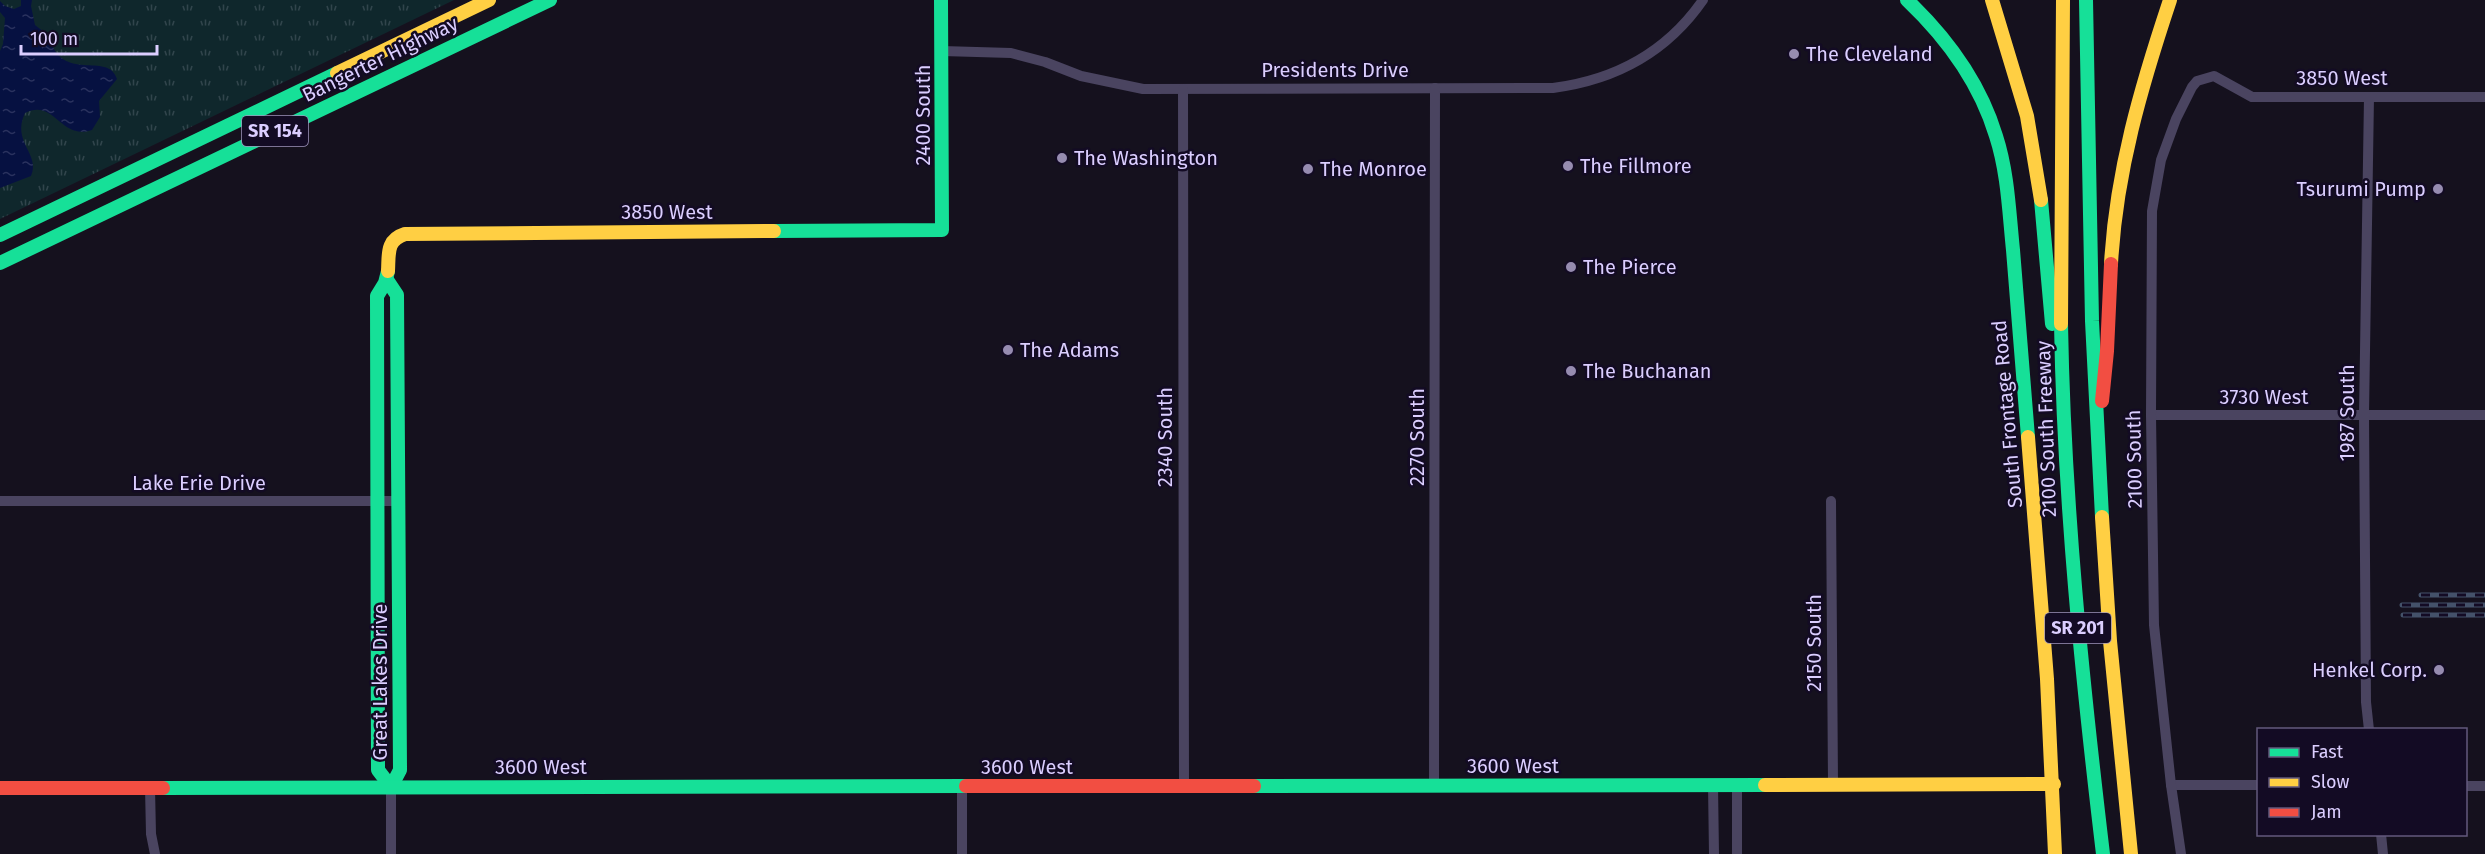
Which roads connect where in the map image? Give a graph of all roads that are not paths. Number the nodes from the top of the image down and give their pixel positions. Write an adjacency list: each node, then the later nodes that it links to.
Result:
1 (489, 0): 17 (main road, Bangerter Highway / SR 154)
2 (550, 0): 19 (main road, Bangerter Highway / SR 154)
3 (941, 0): 10 (main road, 2400 South)
4 (1703, 0): 12 (street, Presidents Drive)
5 (1907, 0): 33 (main road, South Frontage Road)
6 (1992, 0): 21 (main road)
7 (2062, 0): 21 (main road, 2100 South Freeway / SR 201)
8 (2086, 0): 25 (main road, SR 201)
9 (2170, 0): 25 (main road)
10 (942, 51): 13 (street, Presidents Drive); 16 (main road, 2400 South)
11 (2205, 77): 14 (street, 3850 West); 22 (street, 2100 South)
12 (1435, 88): 13 (street, Presidents Drive); 34 (street, 2270 South)
13 (1183, 89): 39 (street, 2340 South)
14 (2369, 97): 15 (street, 3850 West); 23 (street, 1987 South)
15 (2485, 97)
16 (942, 231): 18 (main road, 3850 West)
17 (0, 235)
18 (393, 239): 20 (main road, Great Lakes Drive)
19 (0, 263)
20 (387, 280): 27 (main road, Great Lakes Drive); 28 (main road, Great Lakes Drive)
21 (2063, 401): 52 (main road, 2100 South Freeway / SR 201)
22 (2151, 415): 23 (street, 3730 West); 36 (street, 2100 South)
23 (2364, 415): 24 (street, 3730 West); 30 (street, 1987 South)
24 (2485, 415)
25 (2096, 444): 53 (main road, SR 201)
26 (0, 501): 27 (street, Lake Erie Drive)
27 (378, 501): 28 (street, Lake Erie Drive); 42 (main road, Great Lakes Drive)
28 (398, 501): 42 (main road, Great Lakes Drive)
29 (1831, 501): 32 (street, 2150 South)
30 (2369, 728)
31 (1737, 784): 32 (main road, 3600 West); 35 (main road, 3600 West); 50 (street)
32 (1833, 784): 33 (main road, 3600 West)
33 (2054, 784): 51 (main road, South Frontage Road)
34 (1434, 785): 35 (main road, 3600 West); 39 (main road, 3600 West)
35 (1713, 785): 49 (street)
36 (2171, 785): 37 (street); 54 (street, 2100 South)
37 (2257, 785)
38 (962, 786): 39 (main road, 3600 West); 42 (main road, 3600 West); 48 (street)
39 (1184, 786)
40 (2467, 786): 41 (street)
41 (2485, 786)
42 (391, 787): 44 (main road, 3600 West); 47 (street)
43 (0, 788): 44 (main road, 3600 West)
44 (150, 788): 46 (street)
45 (2381, 836): 55 (street)
46 (155, 854)
47 (391, 854)
48 (962, 854)
49 (1714, 854)
50 (1737, 854)
51 (2055, 854)
52 (2103, 854)
53 (2131, 854)
54 (2181, 854)
55 (2383, 854)

